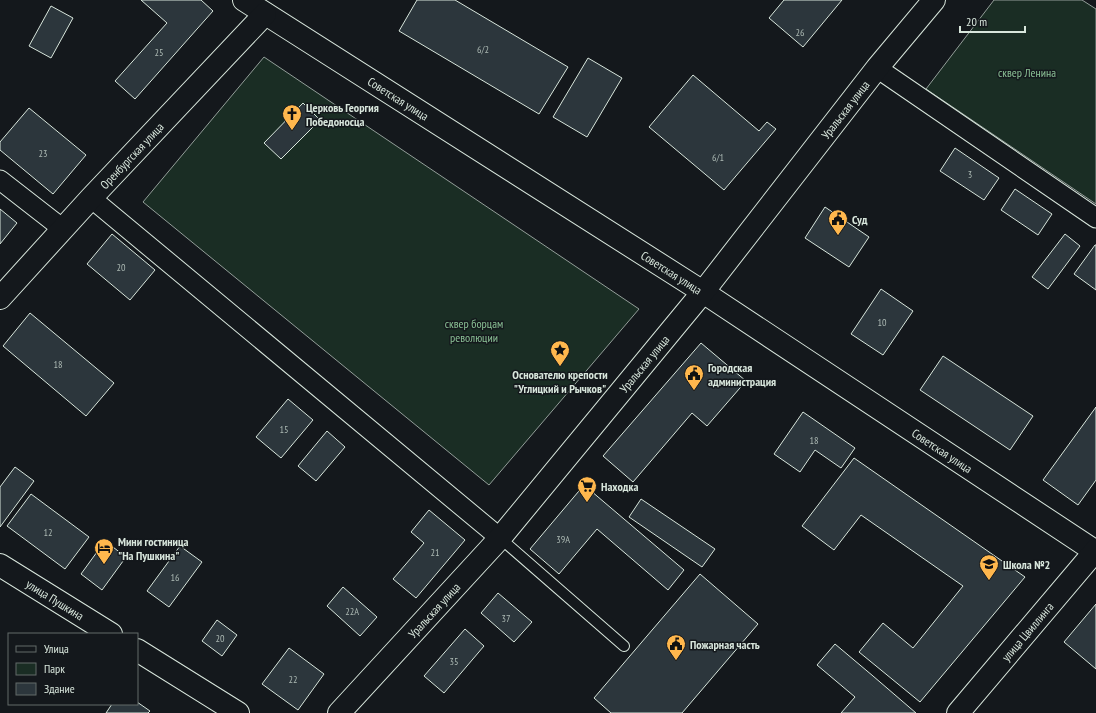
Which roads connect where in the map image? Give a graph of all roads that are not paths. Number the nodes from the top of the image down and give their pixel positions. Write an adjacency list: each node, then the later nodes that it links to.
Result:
1 (244, 0): 3 (street, Советская улица)
2 (934, 0): 4 (street, Уральская улица)
3 (265, 14): 6 (street, Оренбургская улица); 9 (street, Советская улица)
4 (877, 68): 7 (street); 9 (street, Уральская улица)
5 (0, 180): 8 (street)
6 (91, 198): 8 (street, Оренбургская улица); 11 (street)
7 (1096, 218)
8 (63, 229): 10 (street, Оренбургская улица)
9 (703, 292): 11 (street, Уральская улица); 12 (street, Советская улица)
10 (0, 298)
11 (500, 538): 15 (lane); 18 (street, Уральская улица)
12 (1096, 551): 19 (street, улица Цвиллинга)
13 (0, 565): 14 (street, улица Пушкина)
14 (109, 633)
15 (624, 646)
16 (138, 651): 17 (street)
17 (238, 713)
18 (339, 713)
19 (958, 713)

